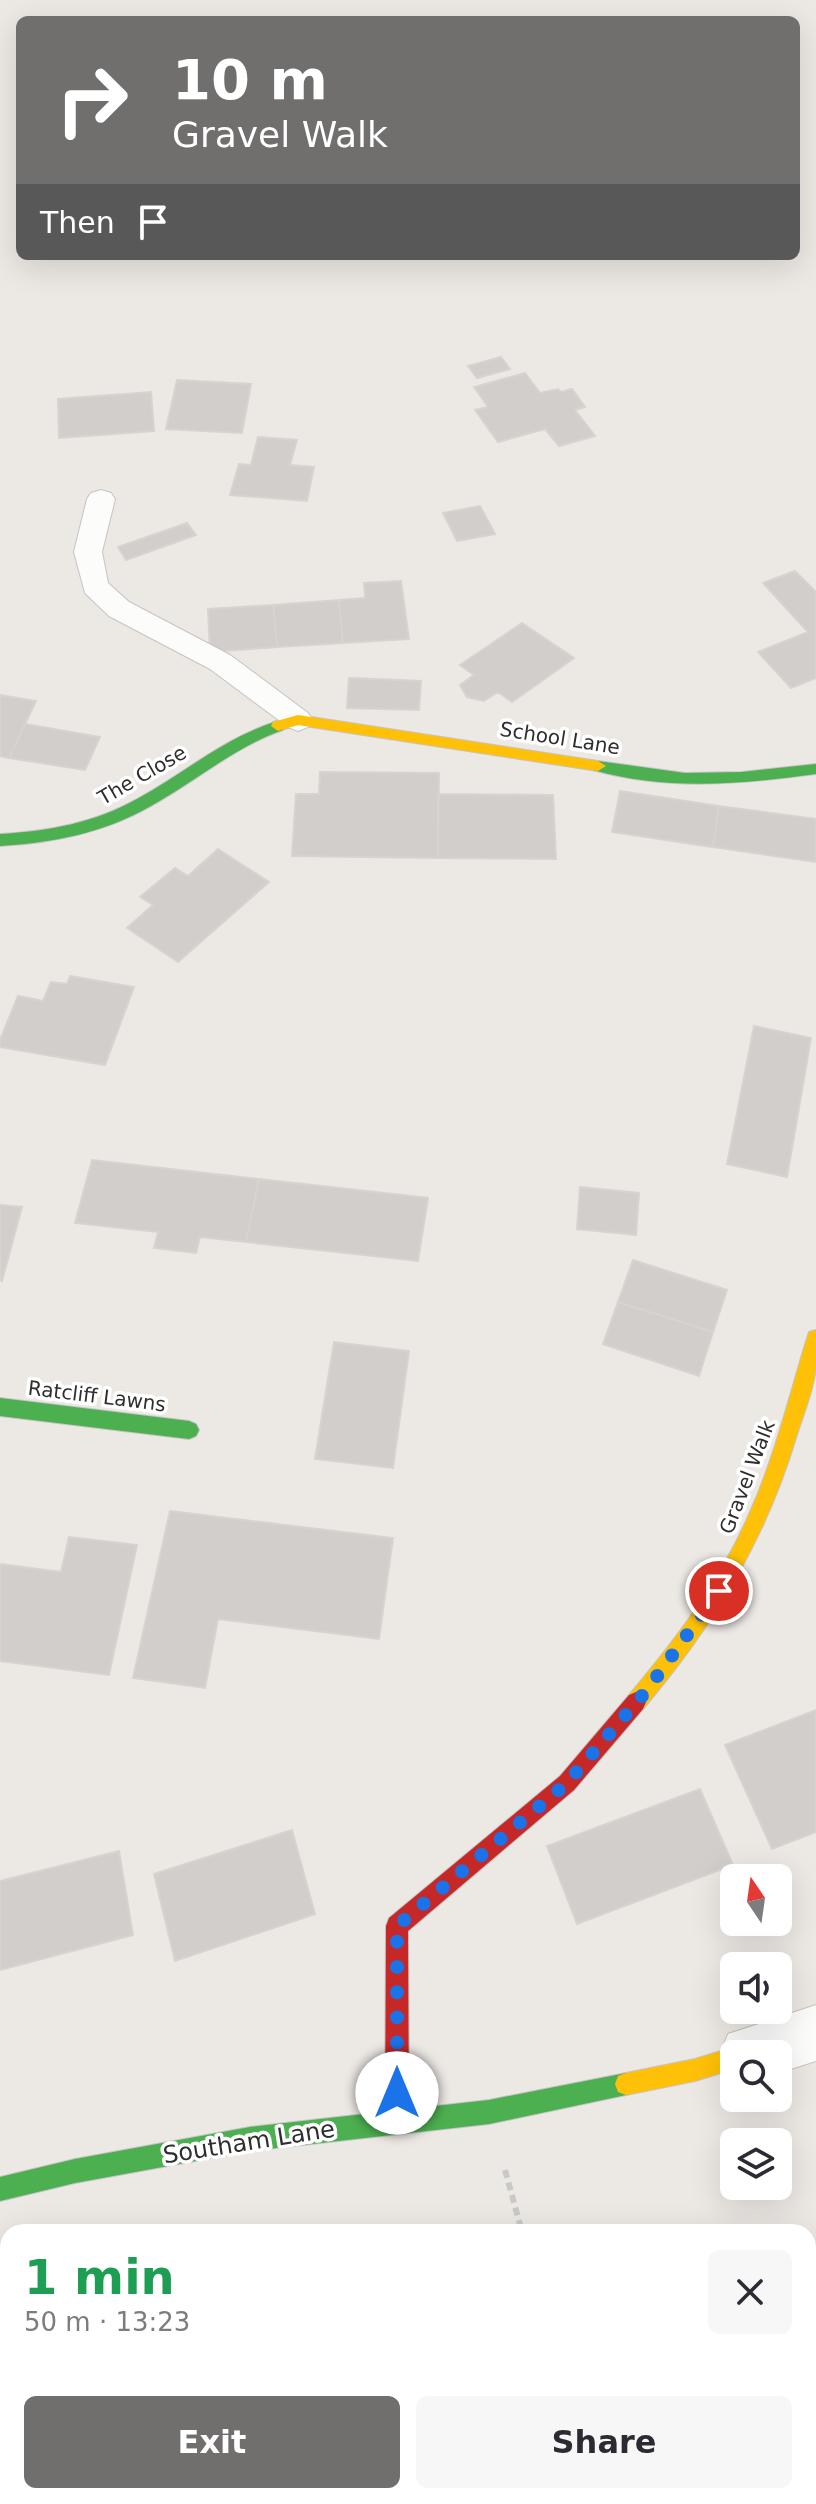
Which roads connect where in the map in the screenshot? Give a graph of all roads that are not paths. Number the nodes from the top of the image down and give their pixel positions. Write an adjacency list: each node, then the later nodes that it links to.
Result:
1 (101, 499): 2 (lane)
2 (298, 720): 3 (street, School Lane); 4 (street, The Close)
3 (816, 769)
4 (0, 840)
5 (816, 1338): 11 (street, Gravel Walk)
6 (0, 1407): 7 (street, Ratcliff Lawns)
7 (189, 1430)
8 (816, 2033): 9 (street)
9 (792, 2040)
10 (720, 2062): 11 (street, Southam Lane)
11 (397, 2120): 12 (street, Southam Lane)
12 (0, 2189)

